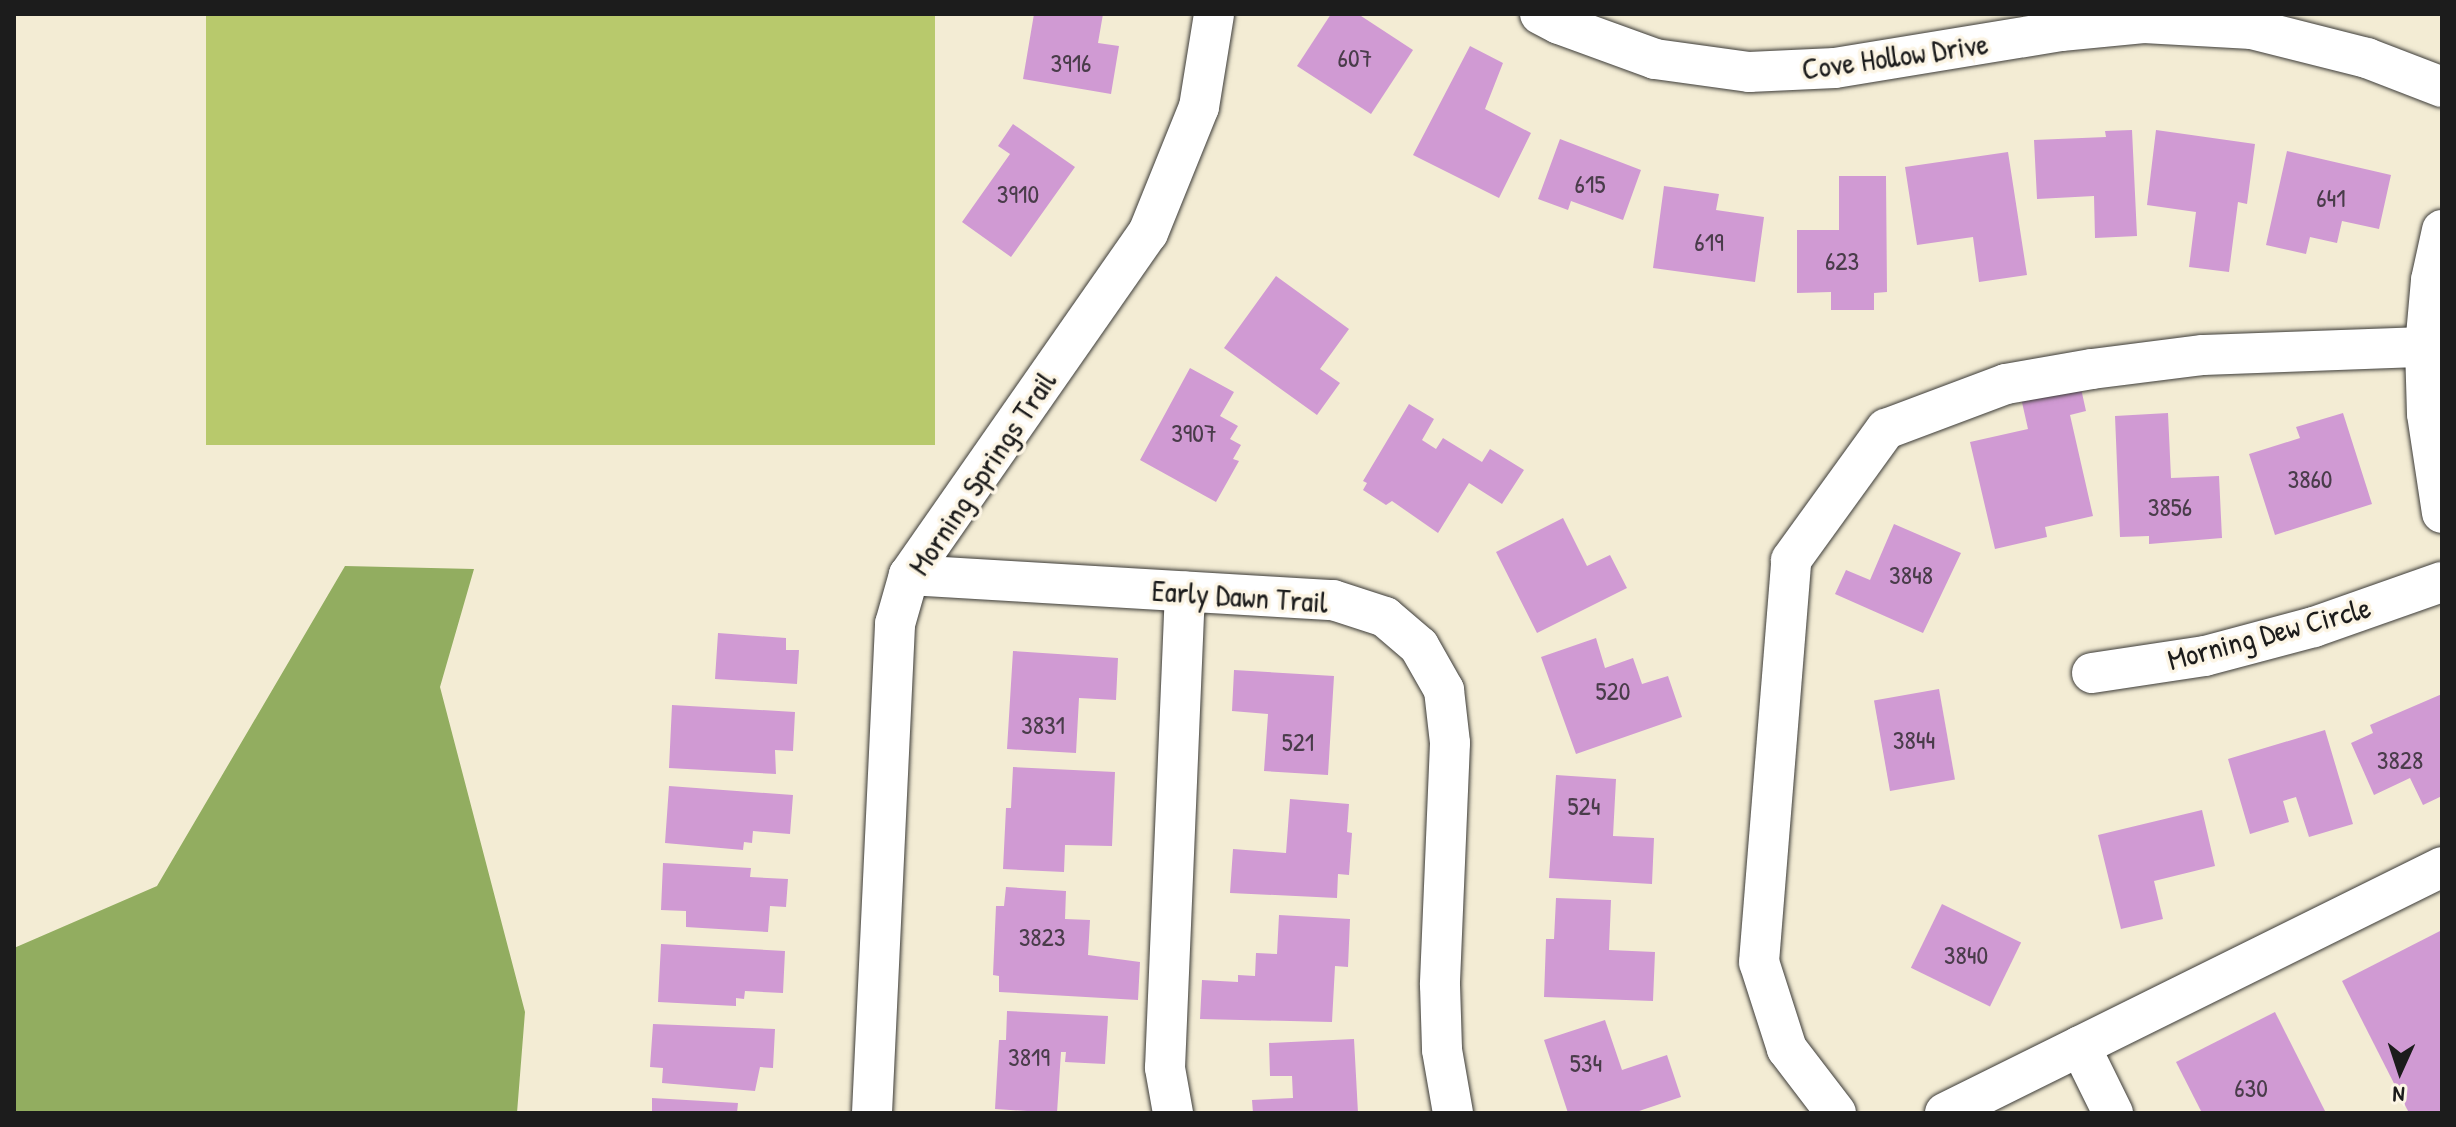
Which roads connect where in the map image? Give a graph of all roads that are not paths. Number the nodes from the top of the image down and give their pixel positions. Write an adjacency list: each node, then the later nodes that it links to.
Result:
1 (1214, 14): 7 (street, Morning Springs Trail)
2 (1540, 14): 3 (street, Cove Hollow Drive)
3 (2442, 87)
4 (2442, 230): 5 (street)
5 (2425, 347): 6 (street); 16 (street)
6 (2442, 513)
7 (909, 575): 9 (street, Early Dawn Trail); 13 (street, Morning Springs Trail)
8 (2442, 582): 10 (street, Morning Dew Circle)
9 (1185, 591): 14 (street); 15 (street, Early Dawn Trail)
10 (2092, 673)
11 (2442, 867): 12 (street)
12 (2080, 1046): 17 (street); 18 (street)
13 (872, 1113)
14 (1173, 1113)
15 (1453, 1113)
16 (1836, 1113)
17 (1945, 1113)
18 (2113, 1113)

